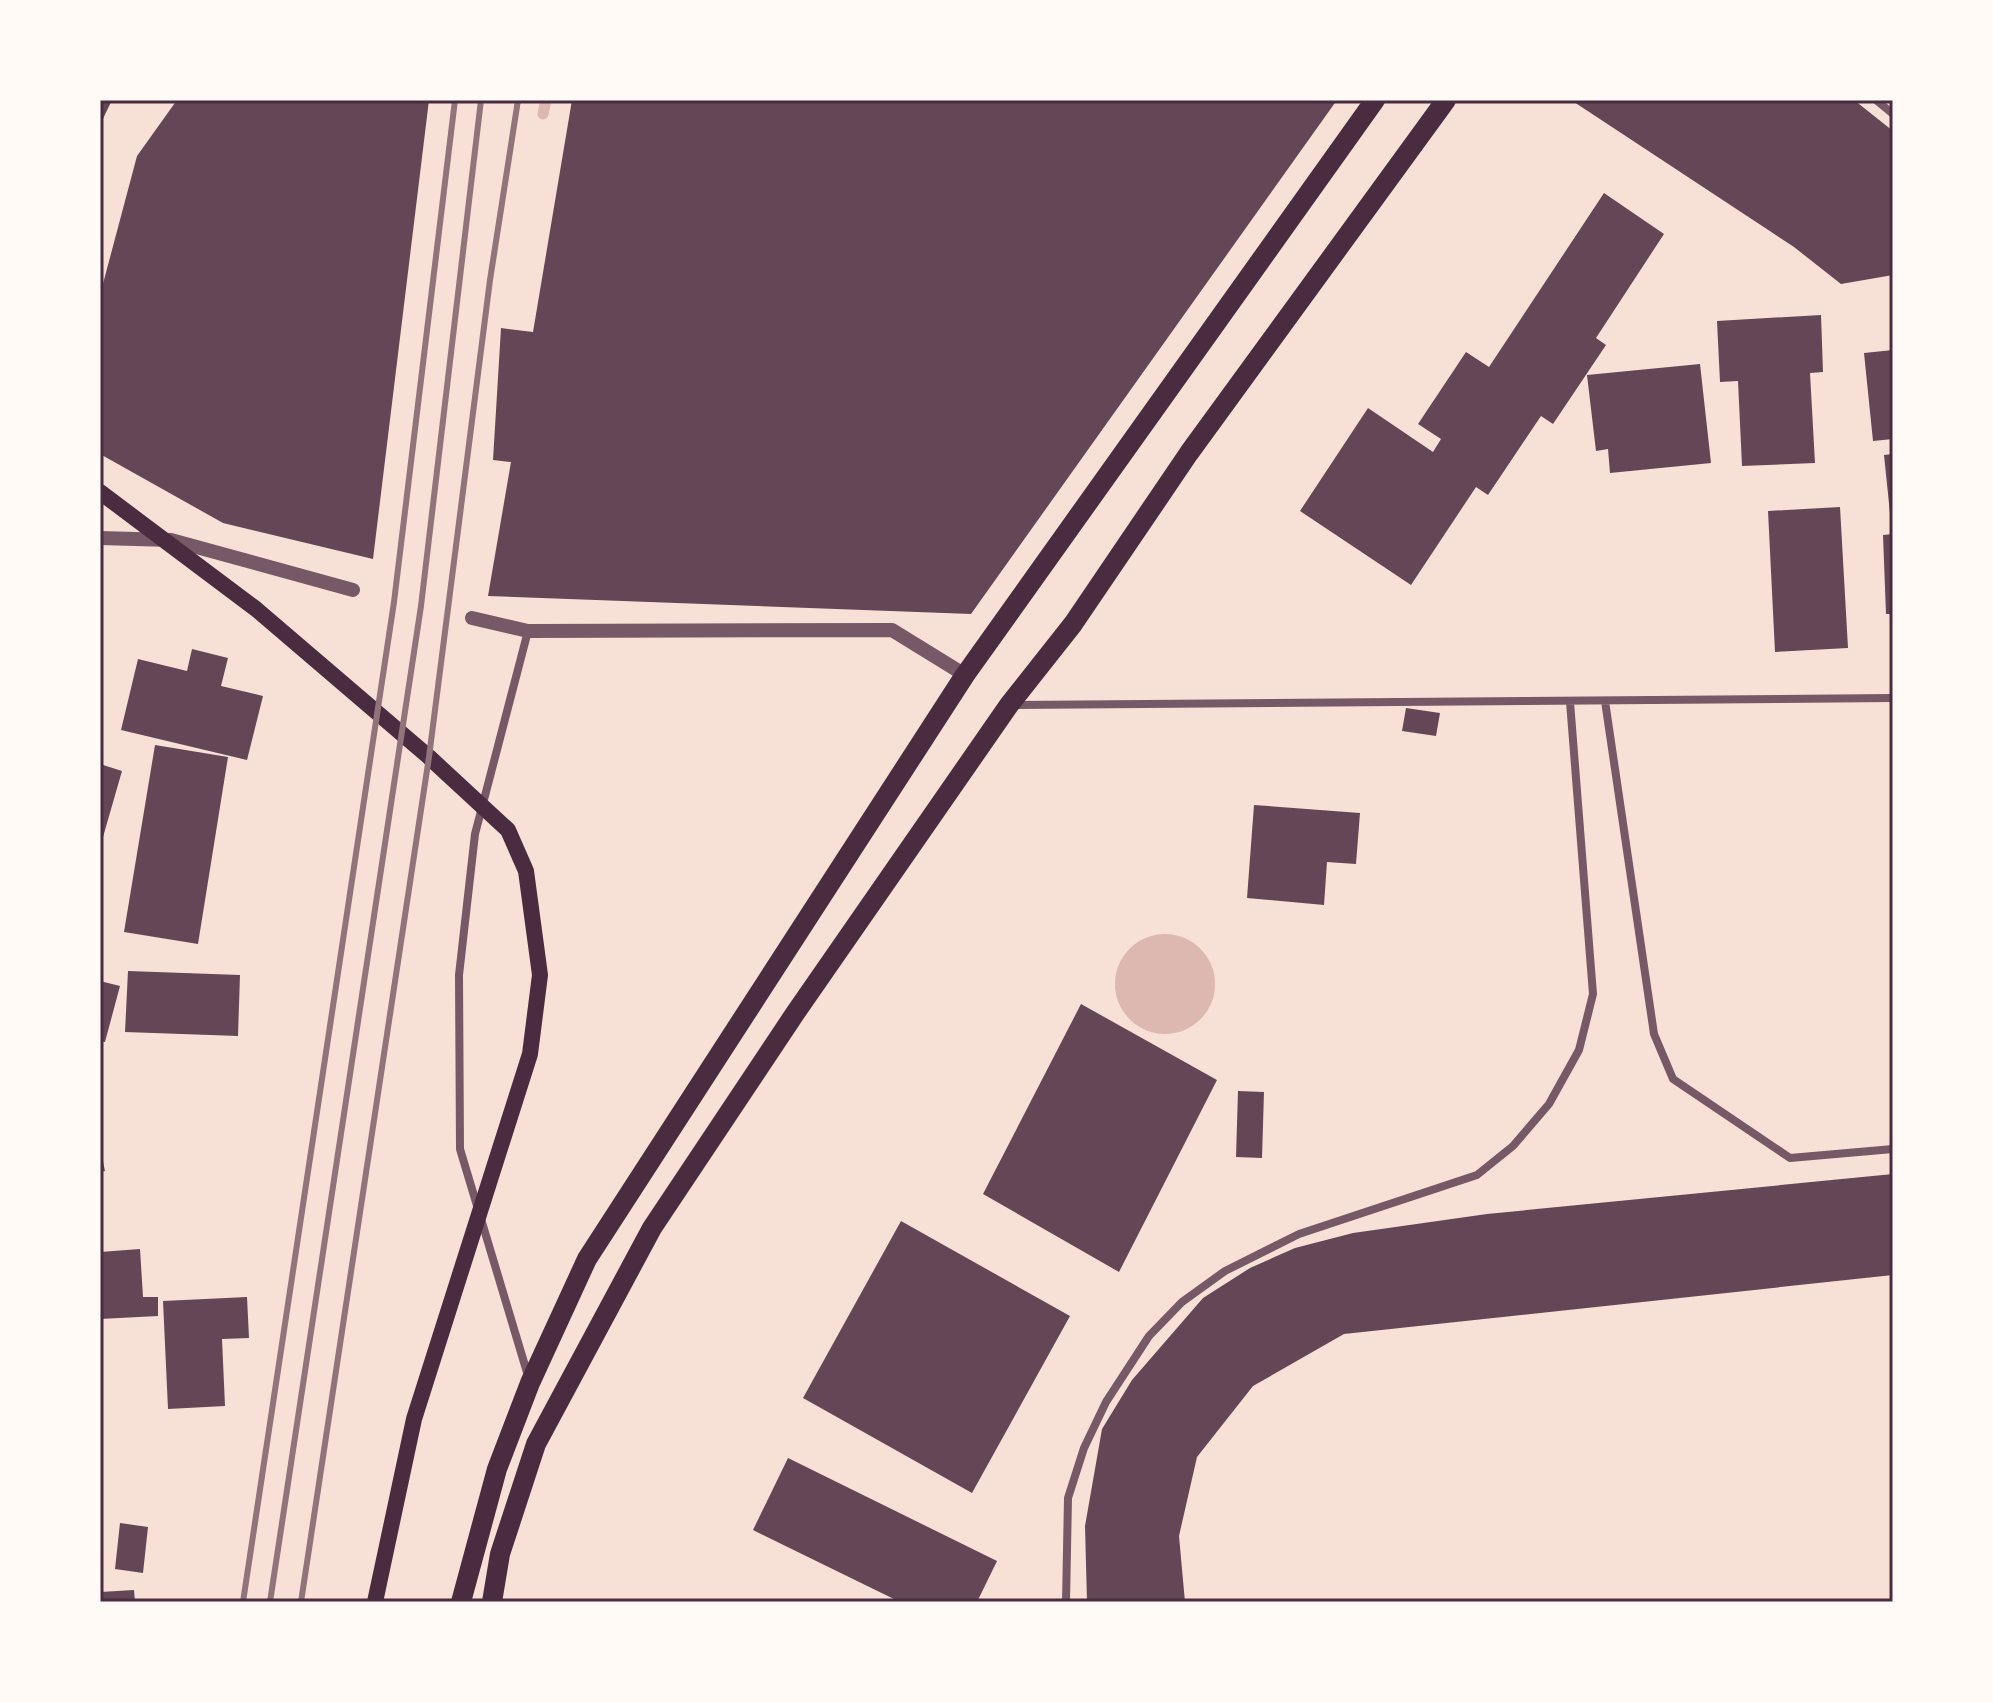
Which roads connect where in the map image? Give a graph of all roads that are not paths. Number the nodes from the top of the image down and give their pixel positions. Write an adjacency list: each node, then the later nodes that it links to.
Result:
1 (1375, 100): 10 (main road)
2 (1446, 100): 14 (main road)
3 (1876, 100): 4 (street)
4 (1893, 114)
5 (100, 492): 17 (main road)
6 (100, 538): 7 (street)
7 (353, 590)
8 (472, 618): 9 (street)
9 (528, 631): 10 (street); 16 (street)
10 (965, 675): 16 (main road)
11 (1893, 698): 12 (street)
12 (1605, 701): 13 (street); 15 (street)
13 (1570, 702): 14 (street); 20 (street)
14 (1009, 705): 19 (main road)
15 (1893, 1149)
16 (530, 1383): 18 (main road)
17 (375, 1602)
18 (461, 1602)
19 (492, 1602)
20 (1066, 1602)

